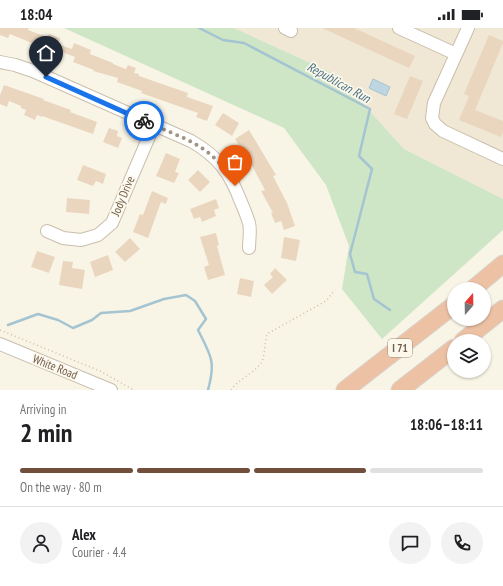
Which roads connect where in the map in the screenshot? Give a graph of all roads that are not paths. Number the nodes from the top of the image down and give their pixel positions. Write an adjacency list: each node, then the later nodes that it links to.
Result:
1 (399, 28): 3 (street)
2 (468, 28): 3 (street)
3 (456, 54): 6 (street)
4 (0, 62): 5 (street)
5 (154, 125): 7 (street, Jody Drive); 8 (street)
6 (503, 159)
7 (47, 231)
8 (249, 248)
9 (503, 264): 10 (highway)
10 (481, 282)
11 (503, 309): 14 (highway)
12 (447, 310): 20 (highway, I 71)
13 (503, 321): 14 (highway)
14 (477, 330): 15 (highway)
15 (472, 334)
16 (0, 344): 18 (street, White Road)
17 (447, 353): 21 (highway)
18 (87, 386): 19 (street, White Road)
19 (111, 390)
20 (344, 390)
21 (400, 390)

